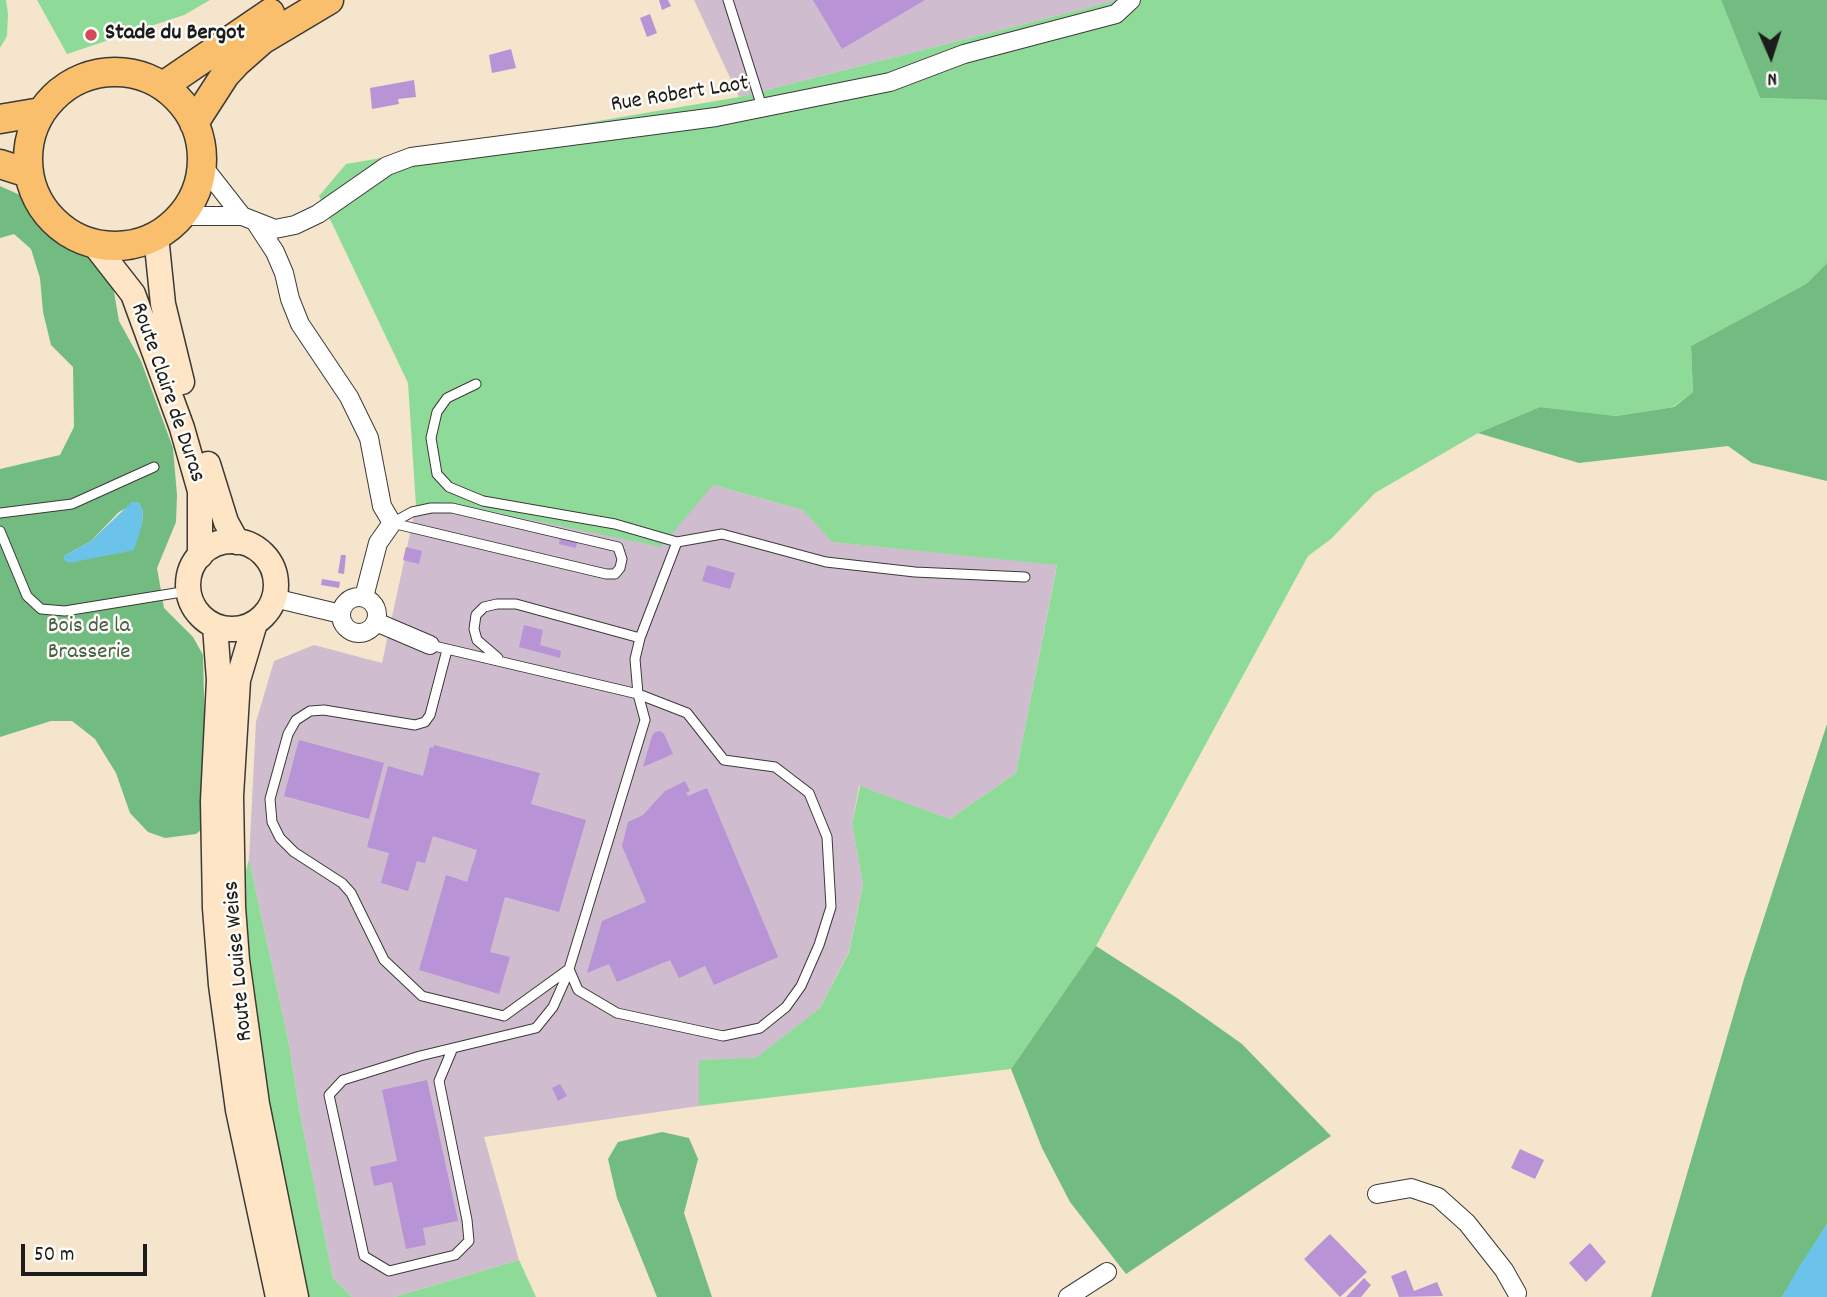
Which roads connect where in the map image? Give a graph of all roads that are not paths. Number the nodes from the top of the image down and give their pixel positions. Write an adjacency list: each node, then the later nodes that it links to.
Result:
1 (294, 0): 5 (main road)
2 (329, 0): 10 (main road)
3 (728, 0): 7 (lane)
4 (1131, 0): 7 (street, Rue Robert Laot)
5 (258, 11): 6 (main road)
6 (163, 86): 8 (main road); 10 (main road)
7 (762, 107): 15 (street, Rue Robert Laot)
8 (41, 112): 9 (main road); 13 (main road)
9 (0, 119)
10 (194, 123): 12 (main road)
11 (0, 164): 13 (main road)
12 (202, 165): 14 (main road); 15 (street)
13 (28, 173): 17 (main road)
14 (182, 216): 15 (street, Rue Robert Laot); 16 (main road)
15 (249, 220): 21 (street)
16 (156, 236): 17 (main road); 23 (main road, Route Claire de Duras)
17 (94, 244): 25 (main road, Route Claire de Duras)
18 (477, 384): 24 (lane)
19 (154, 467): 20 (lane)
20 (0, 513)
21 (393, 523): 21 (lane); 28 (street)
22 (0, 531): 27 (lane)
23 (237, 541): 25 (main road); 29 (main road)
24 (677, 542): 26 (lane); 34 (lane)
25 (200, 556): 27 (main road)
26 (1026, 577)
27 (188, 590): 33 (main road)
28 (364, 597): 30 (street); 31 (street)
29 (274, 598): 30 (street); 32 (main road)
30 (341, 614): 31 (street)
31 (376, 622): 35 (street)
32 (255, 623): 33 (main road); 44 (main road, Route Louise Weiss)
33 (215, 626): 43 (main road, Route Louise Weiss)
34 (640, 638): 36 (lane); 37 (lane)
35 (439, 647): 36 (lane); 38 (lane)
36 (506, 663): 37 (lane)
37 (638, 694): 38 (lane); 38 (lane)
38 (569, 969): 39 (lane)
39 (452, 1050): 39 (lane)
40 (1377, 1194): 42 (street)
41 (1107, 1272): 45 (street)
42 (1517, 1296)
43 (278, 1297)
44 (296, 1297)
45 (1068, 1297)

